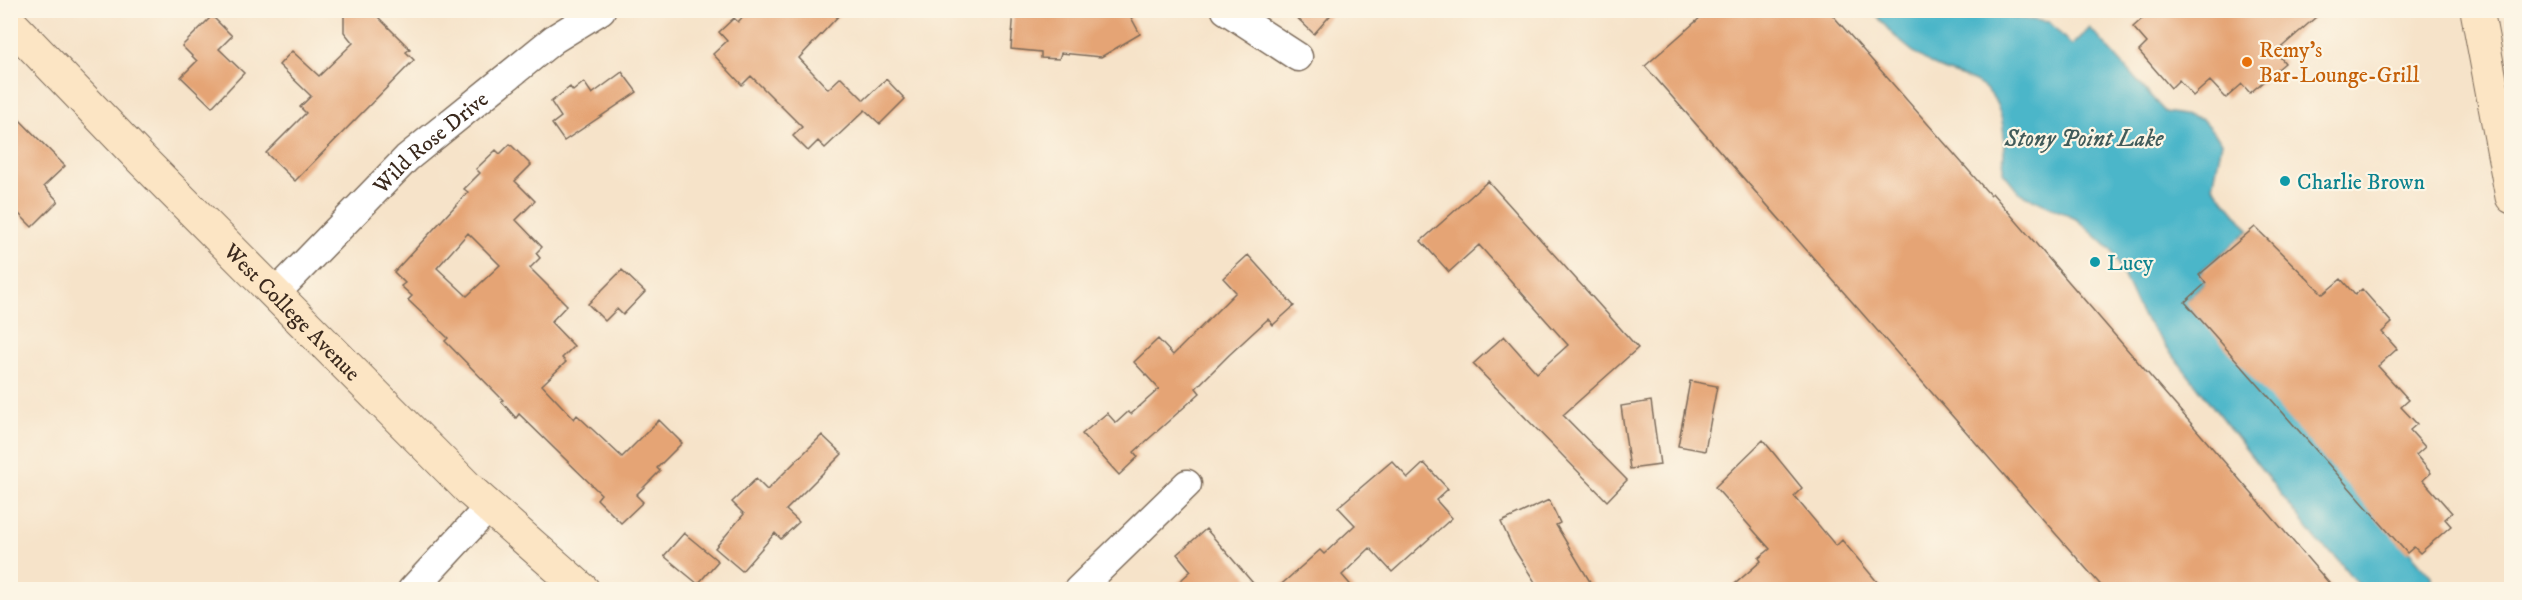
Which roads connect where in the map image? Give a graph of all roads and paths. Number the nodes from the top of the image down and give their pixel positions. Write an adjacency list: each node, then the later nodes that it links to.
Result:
1 (601, 10): 8 (street, Wild Rose Drive)
2 (1226, 10): 5 (street)
3 (2477, 10): 6 (main road)
4 (10, 23): 8 (main road, West College Avenue)
5 (1298, 57)
6 (2506, 138): 7 (main road)
7 (2511, 197)
8 (276, 293): 10 (main road, West College Avenue)
9 (1187, 484): 13 (street)
10 (489, 507): 11 (street); 12 (main road, West College Avenue)
11 (412, 590)
12 (583, 590)
13 (1078, 590)

